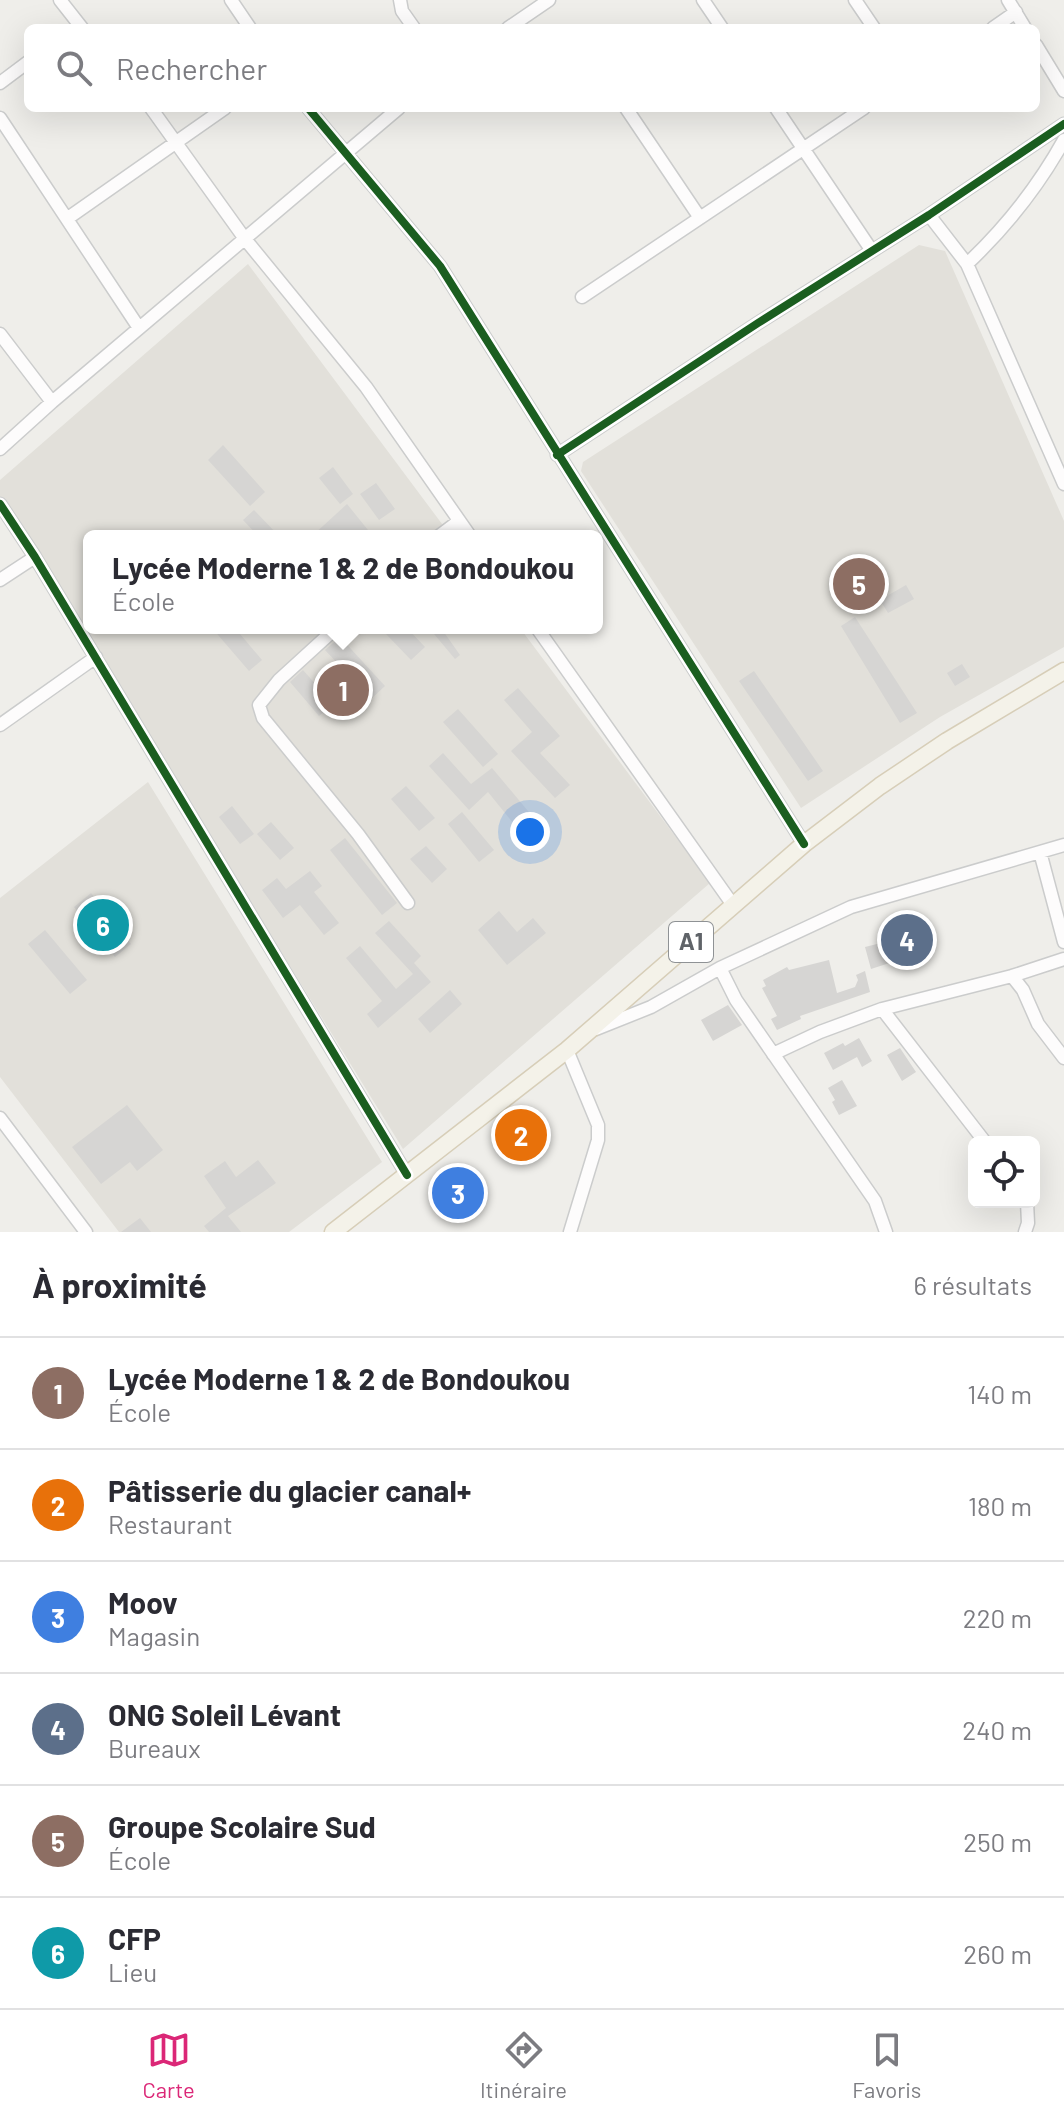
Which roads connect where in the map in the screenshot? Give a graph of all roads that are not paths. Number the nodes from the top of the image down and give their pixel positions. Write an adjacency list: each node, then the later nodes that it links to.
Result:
1 (60, 0): 9 (street)
2 (231, 0): 10 (street)
3 (400, 0): 11 (street)
4 (549, 0): 12 (street)
5 (703, 0): 13 (street)
6 (855, 0): 14 (street)
7 (1008, 0): 8 (street)
8 (1016, 12): 15 (street); 16 (street)
9 (76, 24)
10 (247, 24)
11 (411, 24)
12 (514, 24)
13 (719, 24)
14 (871, 24)
15 (999, 24)
16 (1023, 24)
17 (1040, 52): 20 (street)
18 (24, 65): 19 (street)
19 (0, 83)
20 (1064, 91)
21 (154, 112): 31 (street)
22 (219, 112): 31 (street)
23 (311, 112): 33 (street)
24 (394, 112): 33 (street)
25 (629, 112): 36 (street)
26 (779, 112): 32 (street)
27 (858, 112): 32 (street)
28 (0, 118): 35 (street)
29 (1064, 124): 34 (street)
30 (1064, 140): 39 (street)
31 (177, 141): 35 (street); 37 (street)
32 (803, 149): 36 (street); 38 (street)
33 (344, 153): 37 (street); 45 (street)
34 (929, 215): 38 (street); 39 (street)
35 (68, 218): 41 (street)
36 (700, 218): 40 (street)
37 (245, 239): 41 (street); 48 (street)
38 (872, 251): 45 (street)
39 (967, 264): 46 (street)
40 (582, 297)
41 (139, 328): 43 (street)
42 (0, 334): 43 (street)
43 (52, 402): 44 (street)
44 (0, 449)
45 (557, 455): 58 (street)
46 (1064, 484)
47 (0, 504): 51 (street)
48 (459, 521): 49 (street); 50 (street)
49 (447, 530)
50 (466, 530)
51 (35, 557): 52 (street); 55 (street)
52 (0, 580)
53 (329, 634): 61 (street)
54 (541, 634): 62 (street)
55 (96, 657): 57 (street); 74 (street)
56 (1064, 671): 58 (main road, A1)
57 (0, 725)
58 (804, 844): 62 (main road, A1)
59 (1064, 845): 60 (street)
60 (1040, 852): 63 (street); 65 (street)
61 (408, 903)
62 (733, 905): 68 (main road, A1)
63 (1064, 942)
64 (1064, 959): 66 (street)
65 (720, 968): 68 (street); 70 (street)
66 (1012, 976): 67 (street); 71 (street)
67 (882, 1009): 70 (street); 73 (street)
68 (586, 1033): 69 (main road, A1)
69 (567, 1050): 74 (main road, A1); 78 (street)
70 (773, 1054): 79 (street)
71 (1064, 1058)
72 (0, 1118): 76 (street)
73 (980, 1136)
74 (407, 1175): 77 (main road, A1)
75 (1027, 1208): 80 (street)
76 (86, 1232)
77 (333, 1232)
78 (570, 1232)
79 (886, 1232)
80 (1025, 1232)

